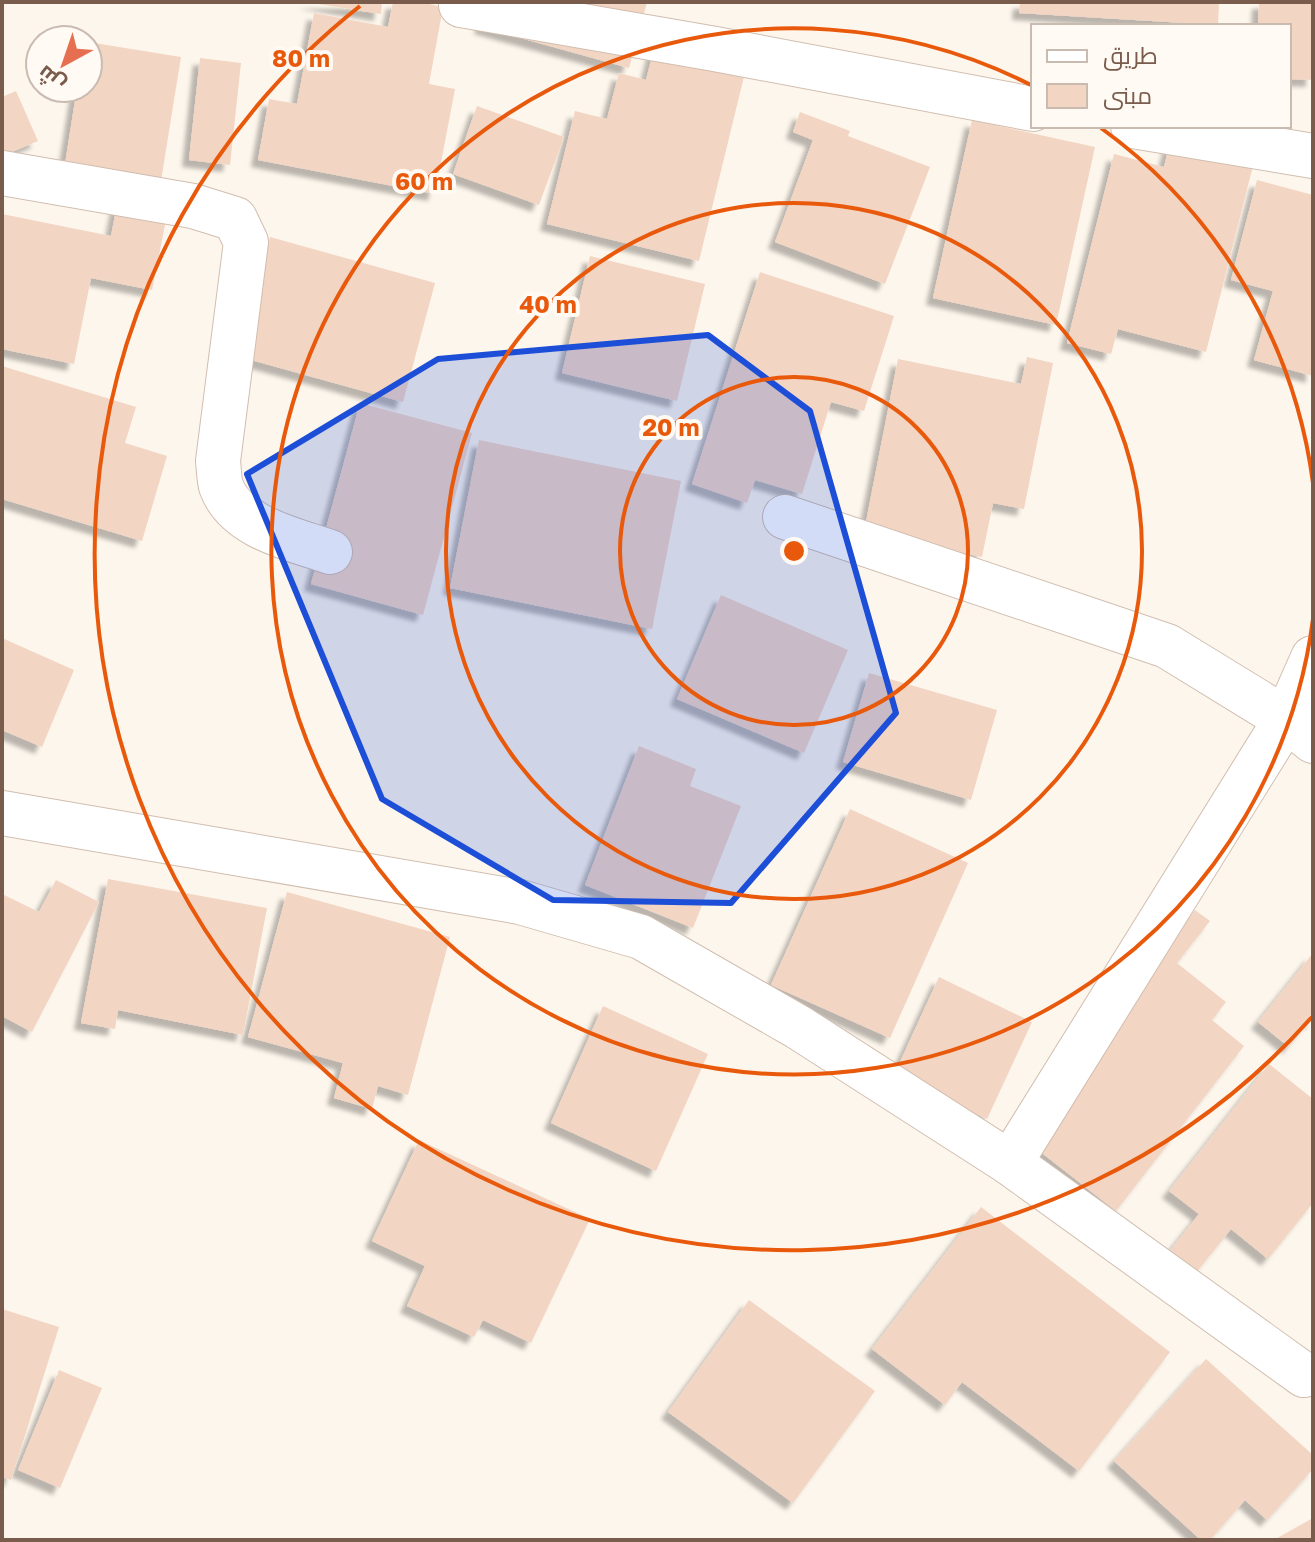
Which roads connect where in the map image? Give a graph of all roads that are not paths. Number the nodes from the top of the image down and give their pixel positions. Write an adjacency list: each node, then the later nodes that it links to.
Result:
1 (461, 5): 2 (street)
2 (1031, 109)
3 (1145, 128): 4 (street)
4 (1313, 156)
5 (2, 173): 7 (street)
6 (785, 517): 9 (street)
7 (330, 552)
8 (1313, 658): 9 (street)
9 (1300, 730): 11 (street)
10 (2, 813): 11 (street)
11 (1010, 1163): 12 (street)
12 (1304, 1375)

